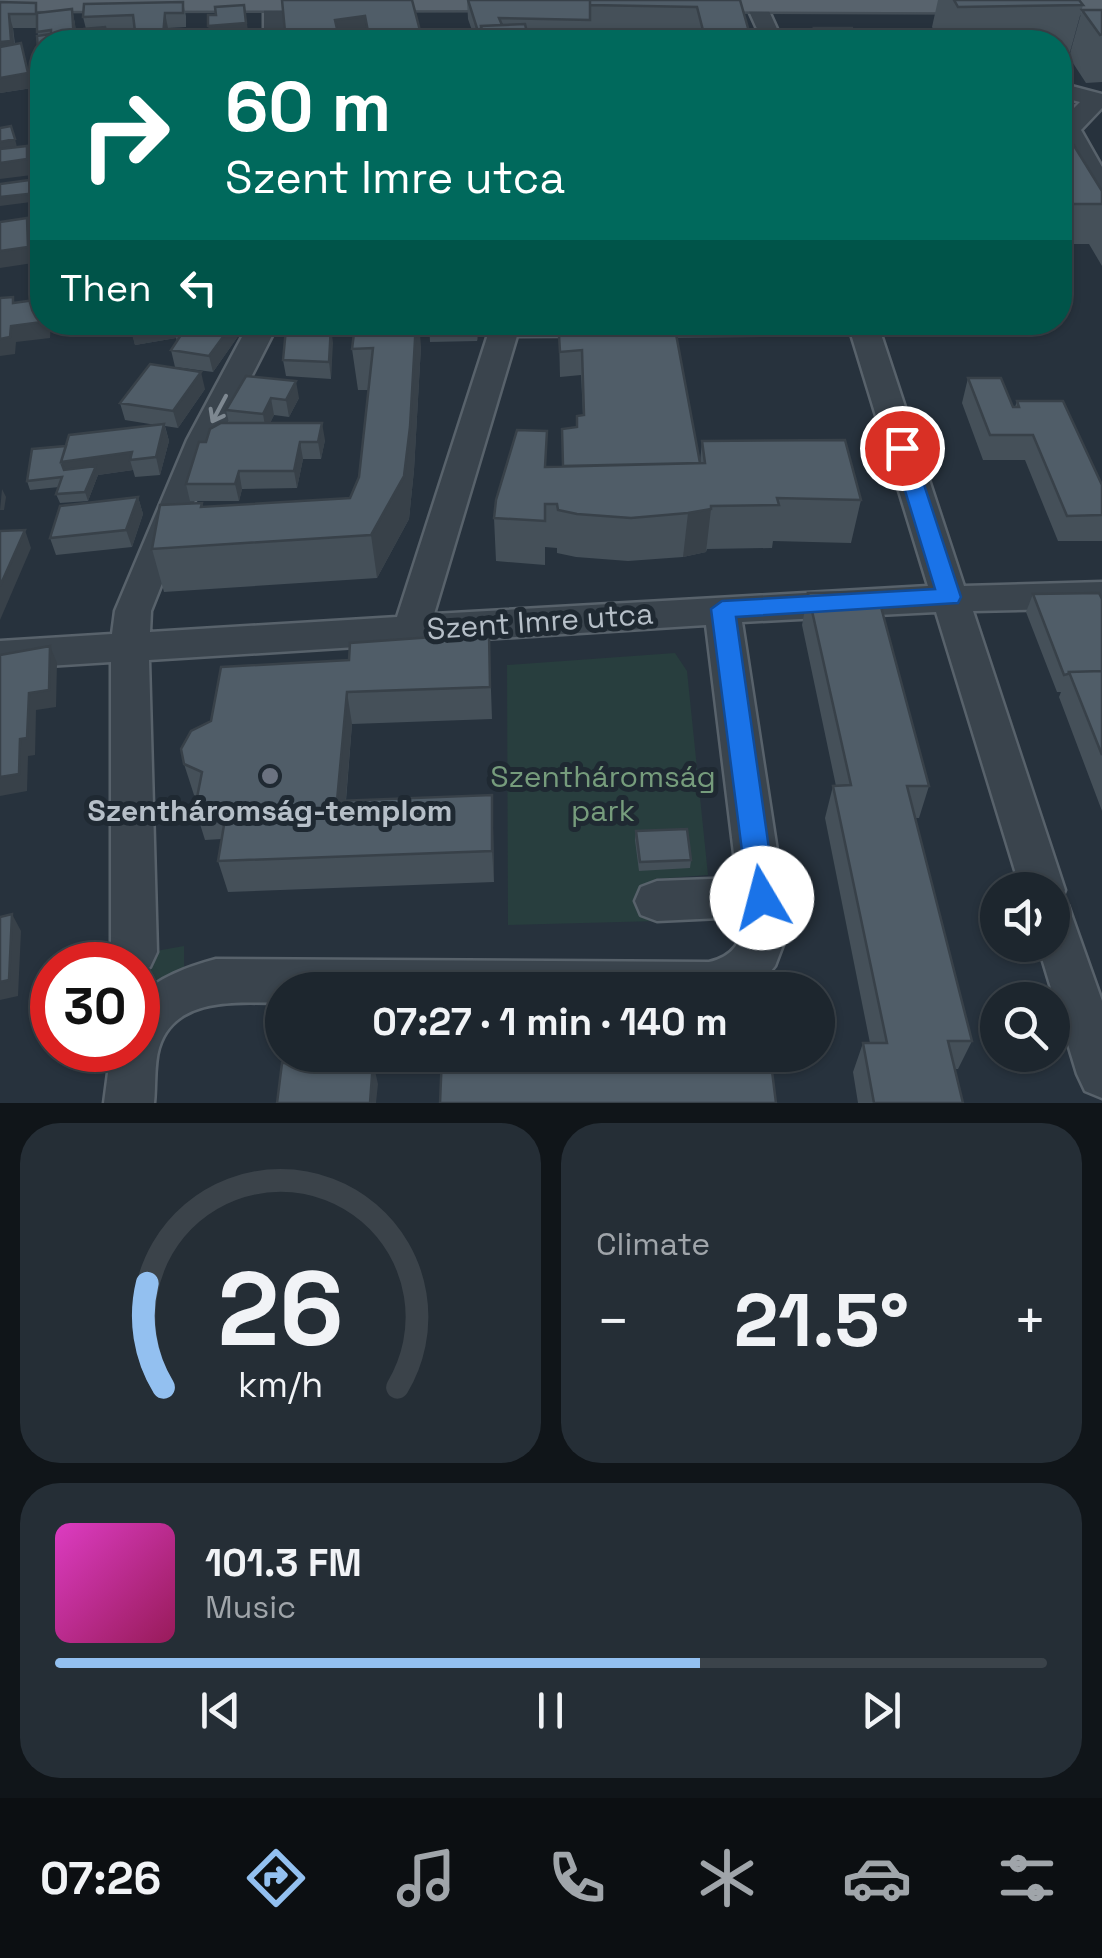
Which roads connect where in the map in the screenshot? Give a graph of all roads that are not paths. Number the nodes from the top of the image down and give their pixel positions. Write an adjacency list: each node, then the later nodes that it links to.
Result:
1 (551, 2): 5 (main road)
2 (756, 2): 4 (main road); 6 (main road); 8 (street)
3 (0, 3): 5 (main road)
4 (657, 3)
5 (272, 4): 7 (street)
6 (1102, 5)
7 (273, 30)
8 (767, 30)
9 (1072, 93): 10 (street)
10 (1098, 100): 11 (street)
11 (1072, 122)
12 (1072, 135): 13 (street)
13 (1102, 189)
14 (257, 335): 21 (street, one-way to 21)
15 (503, 335): 20 (street)
16 (866, 335): 18 (street)
17 (1102, 595): 18 (street, Szent Imre utca)
18 (950, 597): 19 (street, Szent Imre utca); 23 (street)
19 (722, 609): 20 (street, Szent Imre utca); 24 (street)
20 (411, 630): 21 (street, Szent Imre utca)
21 (130, 644): 22 (street, Szent Imre utca); 26 (street)
22 (0, 655)
23 (1037, 872)
24 (762, 898): 25 (street); 28 (street)
25 (658, 902)
26 (134, 942)
27 (1066, 962): 30 (street)
28 (160, 1007)
29 (132, 1072): 31 (street)
30 (1102, 1074)
31 (129, 1103)

